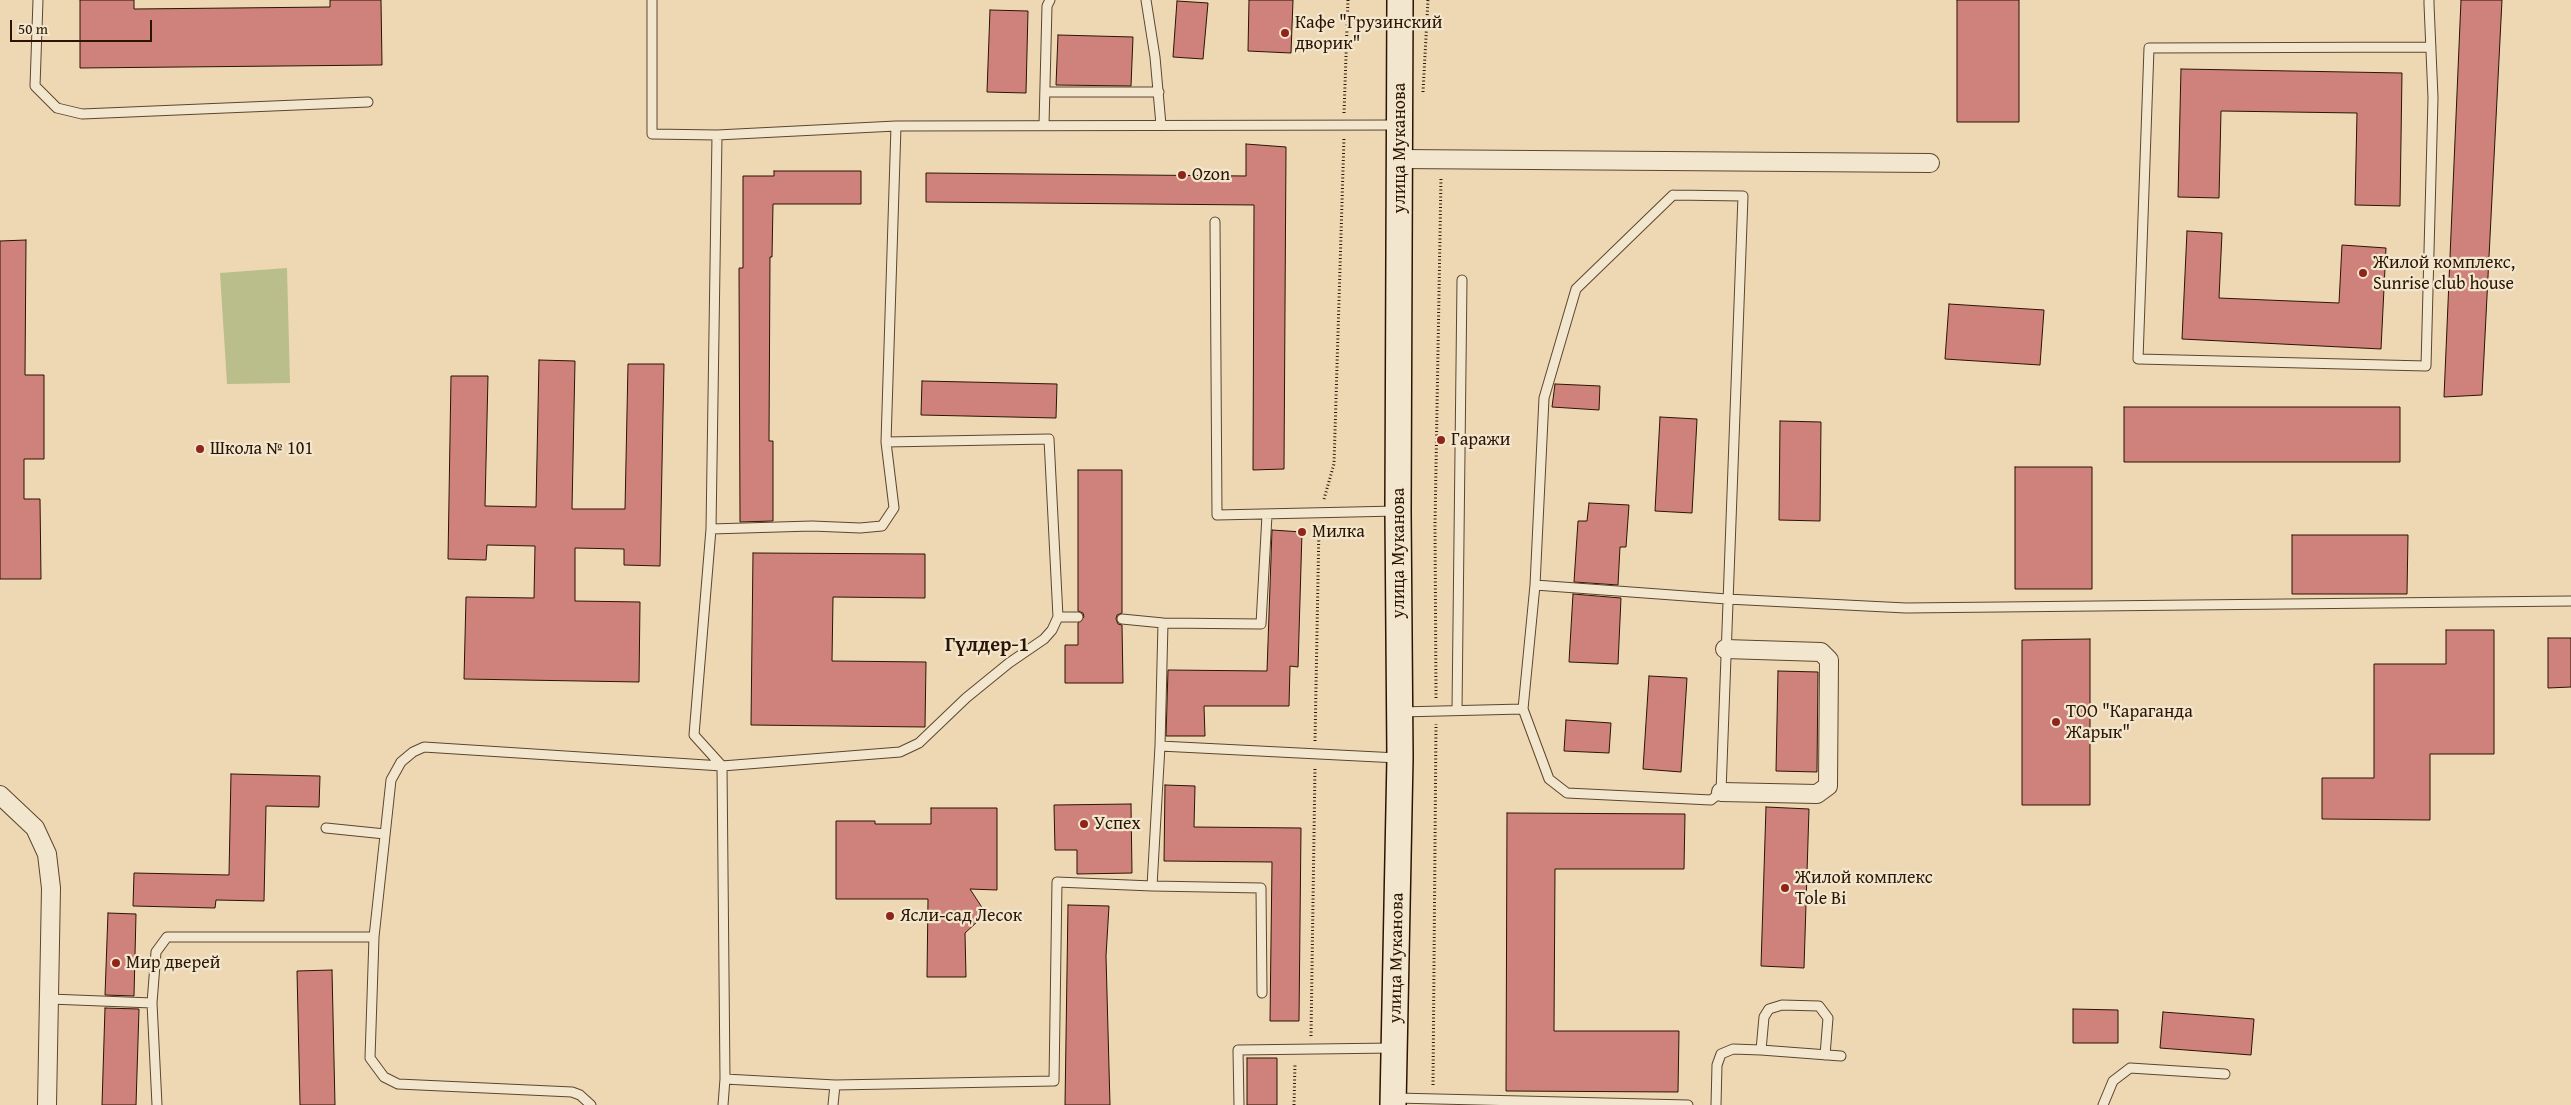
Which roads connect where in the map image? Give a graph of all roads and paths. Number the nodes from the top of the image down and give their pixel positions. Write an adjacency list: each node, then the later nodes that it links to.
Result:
1 (38, 0): 12 (lane)
2 (652, 0): 17 (lane)
3 (1050, 0): 9 (lane)
4 (1146, 0): 10 (lane)
5 (1400, 0): 15 (main road, улица Муканова)
6 (1428, 0): 11 (path)
7 (2429, 0): 8 (lane)
8 (2431, 47): 8 (lane)
9 (1045, 92): 10 (lane); 13 (lane)
10 (1159, 92): 14 (lane)
11 (1423, 99)
12 (368, 102)
13 (1044, 125): 14 (lane); 16 (lane)
14 (1162, 125): 15 (lane)
15 (1400, 125): 19 (main road, улица Муканова)
16 (896, 126): 17 (lane); 23 (lane)
17 (717, 135): 26 (lane)
18 (1442, 158): 19 (street); 20 (street); 38 (path)
19 (1400, 159): 24 (main road, улица Муканова)
20 (1930, 164)
21 (1215, 222): 25 (lane)
22 (1462, 280): 39 (lane)
23 (886, 442): 26 (lane); 32 (lane)
24 (1398, 511): 25 (lane); 40 (main road, улица Муканова)
25 (1267, 515): 35 (lane)
26 (711, 529): 43 (lane)
27 (1365, 531): 28 (path)
28 (1318, 535)
29 (1535, 585): 30 (lane); 30 (lane); 37 (lane)
30 (1728, 599): 31 (lane); 36 (lane)
31 (2571, 601)
32 (1058, 617): 33 (lane); 43 (lane)
33 (1078, 618)
34 (1122, 619): 35 (lane)
35 (1163, 623): 41 (lane)
36 (1725, 649): 44 (lane); 44 (street)
37 (1523, 709): 39 (lane); 44 (lane)
38 (1436, 710): 39 (lane); 40 (lane); 61 (path)
39 (1457, 710)
40 (1400, 712): 42 (main road, улица Муканова)
41 (1160, 746): 42 (lane); 48 (lane)
42 (1400, 758): 53 (main road, улица Муканова)
43 (722, 766): 47 (lane); 59 (lane)
44 (1721, 792)
45 (0, 795): 51 (street)
46 (326, 828): 47 (lane)
47 (385, 834): 49 (lane)
48 (1152, 886): 50 (lane); 60 (lane)
49 (374, 937): 52 (lane); 66 (lane)
50 (1262, 993)
51 (50, 999): 52 (lane); 64 (street)
52 (152, 1003): 65 (lane)
53 (1396, 1048): 54 (lane); 62 (main road, улица Муканова)
54 (1295, 1049): 69 (lane); 70 (path)
55 (1761, 1050): 56 (lane); 56 (lane); 72 (lane)
56 (1825, 1055): 57 (lane)
57 (1841, 1056)
58 (2225, 1074): 73 (lane)
59 (725, 1079): 60 (lane); 67 (lane)
60 (835, 1085): 68 (lane)
61 (1433, 1099): 62 (lane); 63 (lane)
62 (1393, 1101)
63 (1517, 1103): 71 (lane)
64 (47, 1105)
65 (156, 1105)
66 (590, 1105)
67 (723, 1105)
68 (833, 1105)
69 (1238, 1105)
70 (1294, 1105)
71 (1688, 1105)
72 (1716, 1105)
73 (2102, 1105)

